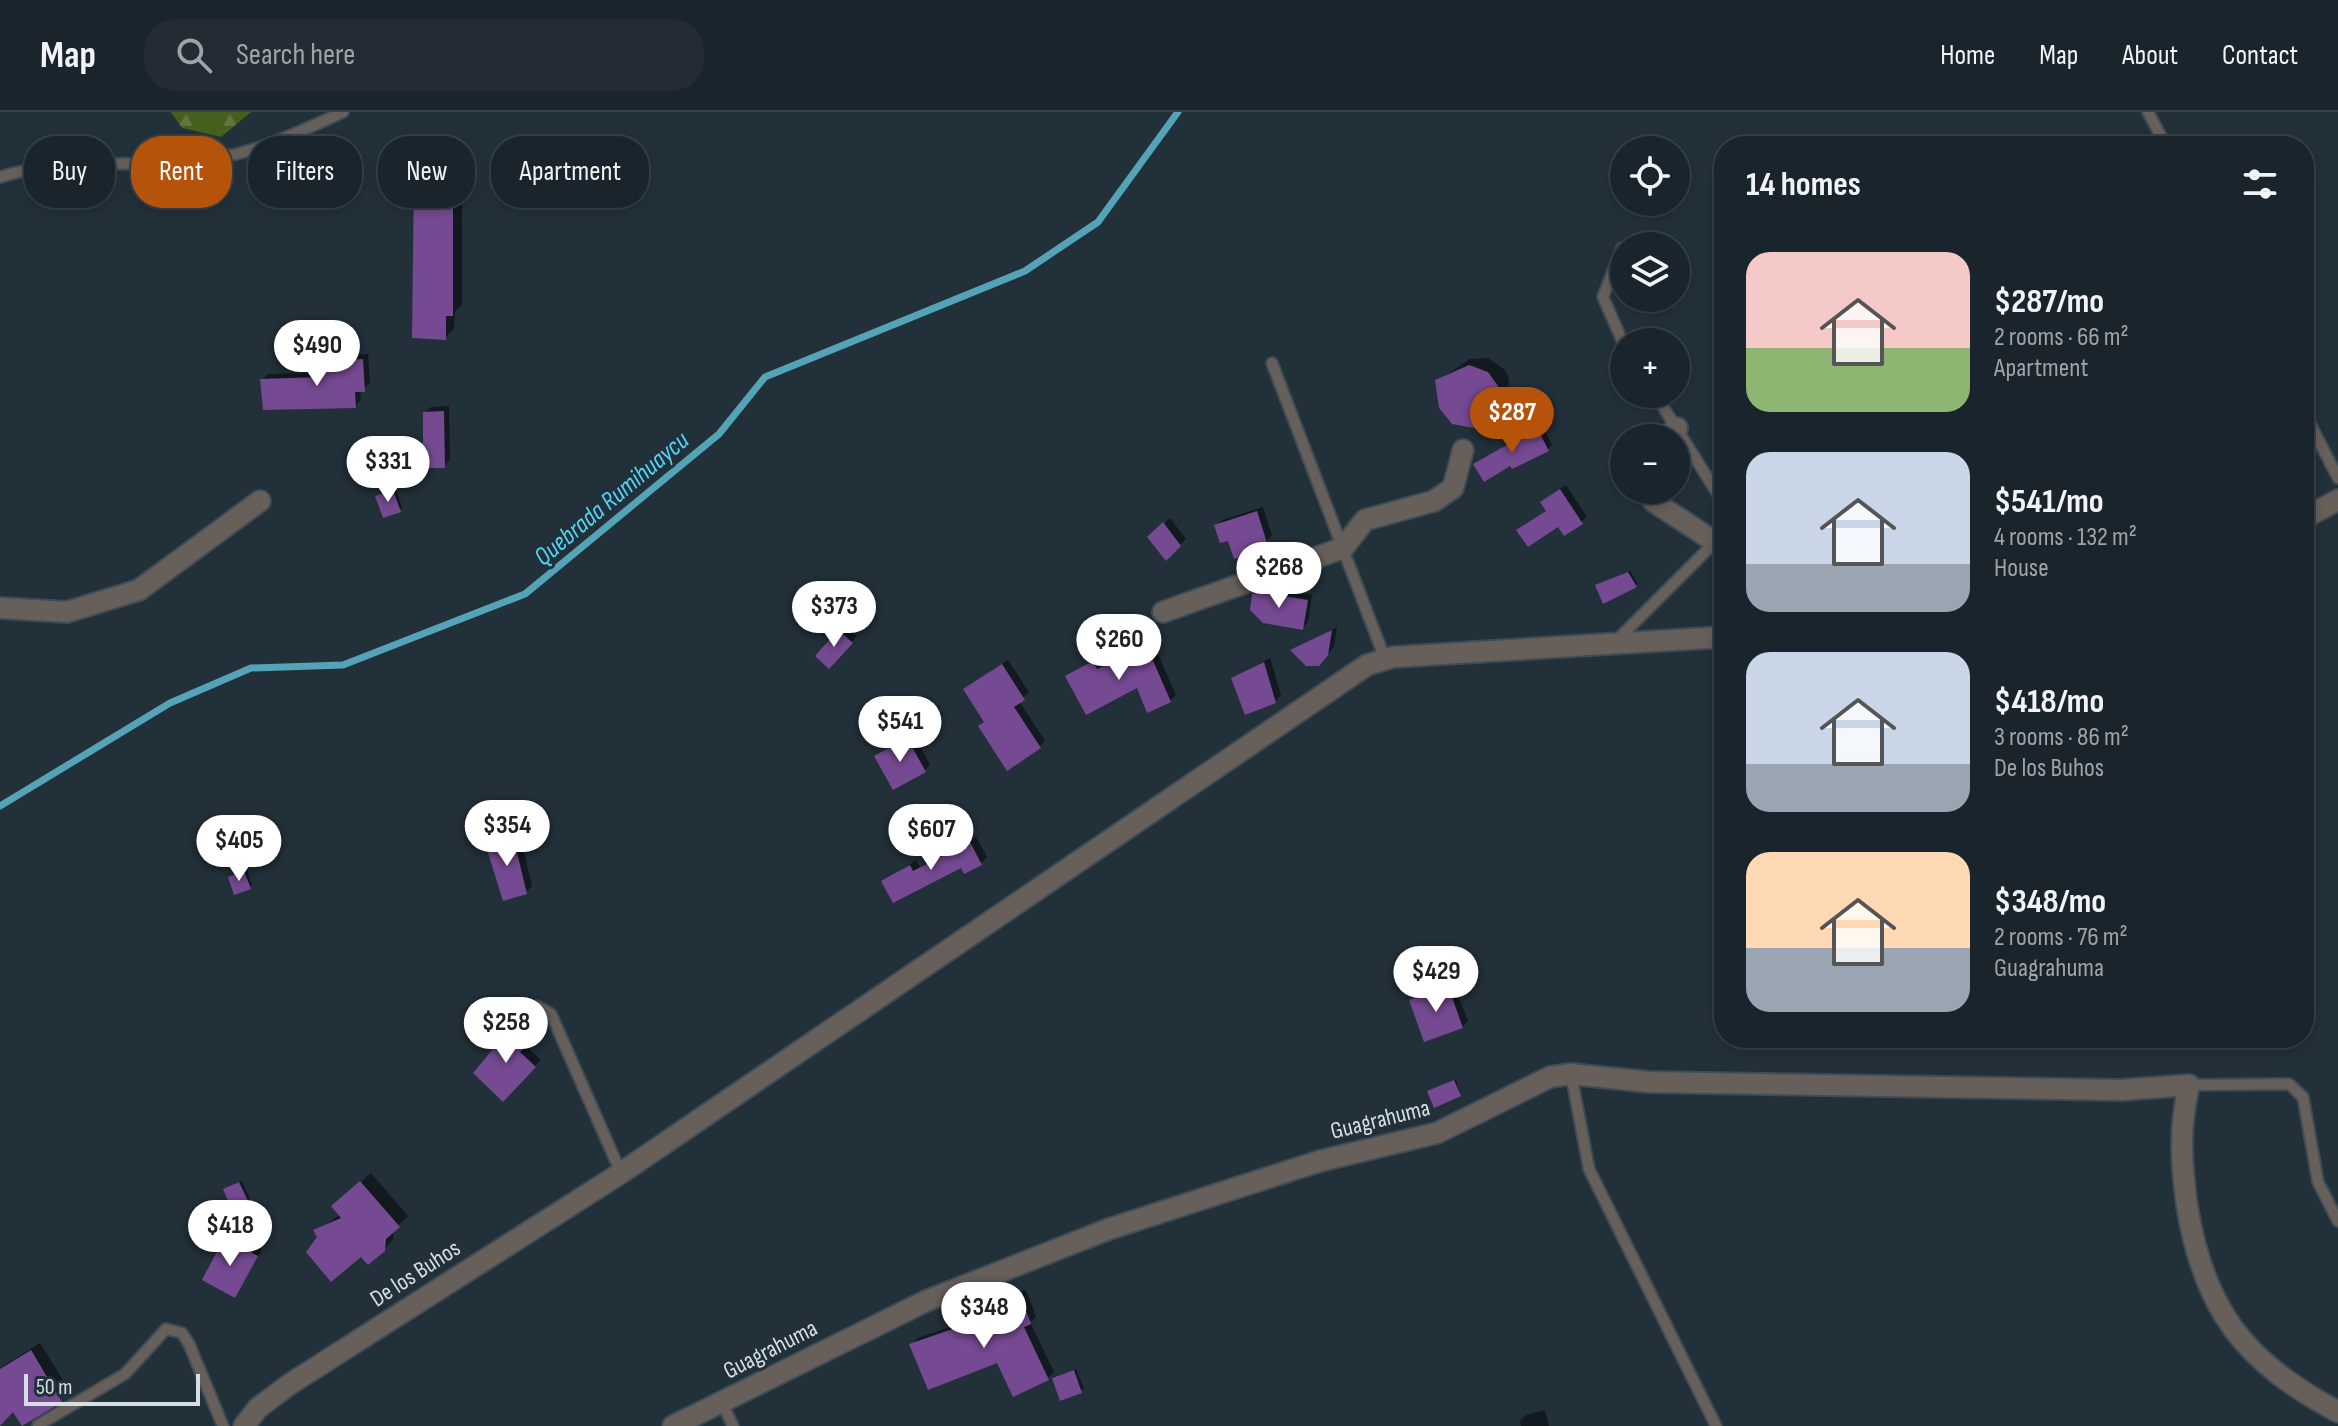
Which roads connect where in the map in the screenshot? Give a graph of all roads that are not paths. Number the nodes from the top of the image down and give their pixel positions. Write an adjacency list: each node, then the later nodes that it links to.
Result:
1 (343, 112): 4 (lane)
2 (2148, 112): 3 (lane)
3 (2161, 136)
4 (0, 177)
5 (1610, 279): 6 (lane)
6 (1617, 328)
7 (1272, 363): 19 (lane)
8 (2314, 431): 11 (lane)
9 (1463, 450): 19 (street)
10 (1690, 458): 12 (lane)
11 (2338, 478)
12 (1714, 491)
13 (2338, 500): 16 (street)
14 (260, 501): 20 (street)
15 (1658, 504): 17 (street)
16 (2314, 513)
17 (1714, 532)
18 (1714, 541): 23 (lane)
19 (1343, 548): 21 (street); 24 (lane)
20 (0, 608)
21 (1163, 612)
22 (1714, 638): 23 (street)
23 (1613, 644): 24 (street)
24 (1385, 659): 28 (street, De los Buhos)
25 (527, 1010): 28 (lane)
26 (1571, 1074): 27 (street, Guagrahuma); 30 (street, Guagrahuma); 37 (lane)
27 (2189, 1085): 29 (lane); 31 (street)
28 (621, 1173): 34 (street, De los Buhos)
29 (2338, 1221)
30 (722, 1403): 35 (street, Guagrahuma); 36 (lane)
31 (2338, 1412)
32 (38, 1425): 33 (lane)
33 (223, 1426)
34 (244, 1426)
35 (673, 1426)
36 (733, 1426)
37 (1716, 1426)

